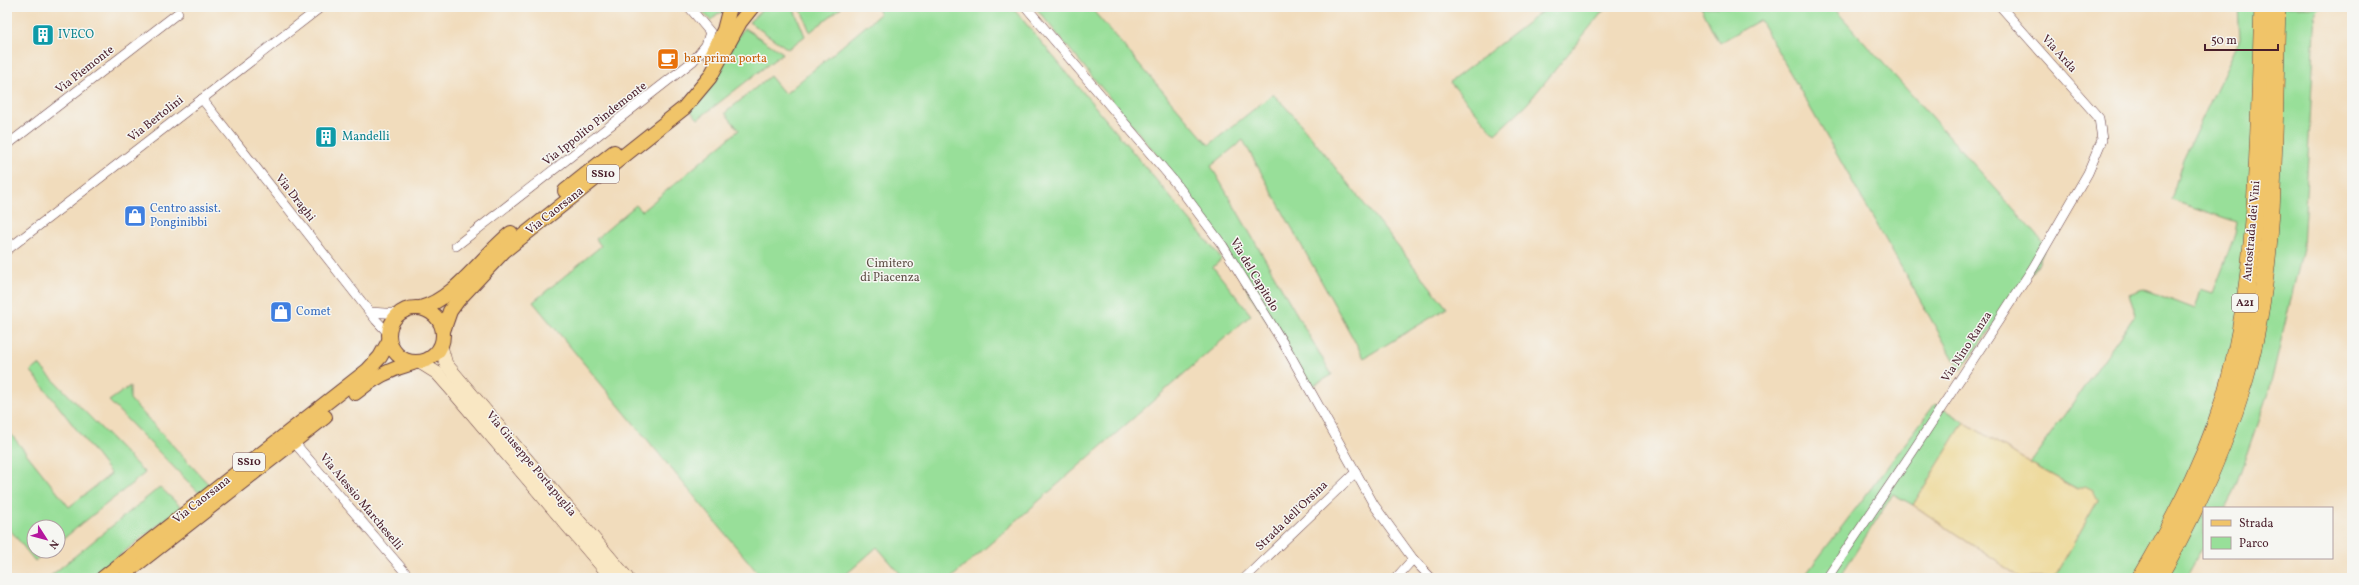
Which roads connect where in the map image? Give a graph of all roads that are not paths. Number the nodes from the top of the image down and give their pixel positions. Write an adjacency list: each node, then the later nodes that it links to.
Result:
1 (321, 7): 10 (street, Via Bertolini)
2 (689, 7): 13 (street, Via Ippolito Pindemonte)
3 (730, 7): 15 (main road, Via Caorsana / SS10)
4 (752, 7): 18 (main road, Via Caorsana / SS10)
5 (1026, 7): 23 (street, Via del Capitolo)
6 (2001, 7): 11 (street, Via Arda)
7 (2263, 7): 34 (highway, Autostrada dei Vini / A21)
8 (2277, 7): 35 (highway, Autostrada dei Vini / A21)
9 (178, 13): 12 (street, Via Piemonte)
10 (202, 99): 14 (street, Via Bertolini); 16 (street, Via Draghi)
11 (2099, 118): 33 (street, Via Nino Ranza)
12 (7, 145)
13 (456, 246)
14 (7, 250)
15 (420, 308): 17 (main road, SS10); 18 (main road)
16 (370, 312): 17 (street); 19 (street, Via Draghi)
17 (399, 314): 19 (main road, SS10)
18 (443, 331): 20 (main road, SS10)
19 (389, 337): 21 (main road); 25 (main road, Via Caorsana / SS10)
20 (442, 346): 21 (main road, SS10); 29 (main road, Via Giuseppe Portapuglia)
21 (417, 363): 22 (main road, Via Caorsana / SS10); 28 (main road, Via Giuseppe Portapuglia)
22 (294, 441): 26 (main road, Via Caorsana / SS10); 27 (street, Via Alessio Marcheselli)
23 (1356, 472): 24 (street, Via del Capitolo); 30 (street, Strada dell'Orsina)
24 (1413, 559): 31 (street); 32 (street, Via del Capitolo)
25 (103, 578)
26 (119, 578)
27 (410, 578)
28 (612, 578)
29 (627, 578)
30 (1246, 578)
31 (1396, 578)
32 (1431, 578)
33 (1827, 578)
34 (2140, 578)
35 (2158, 578)

